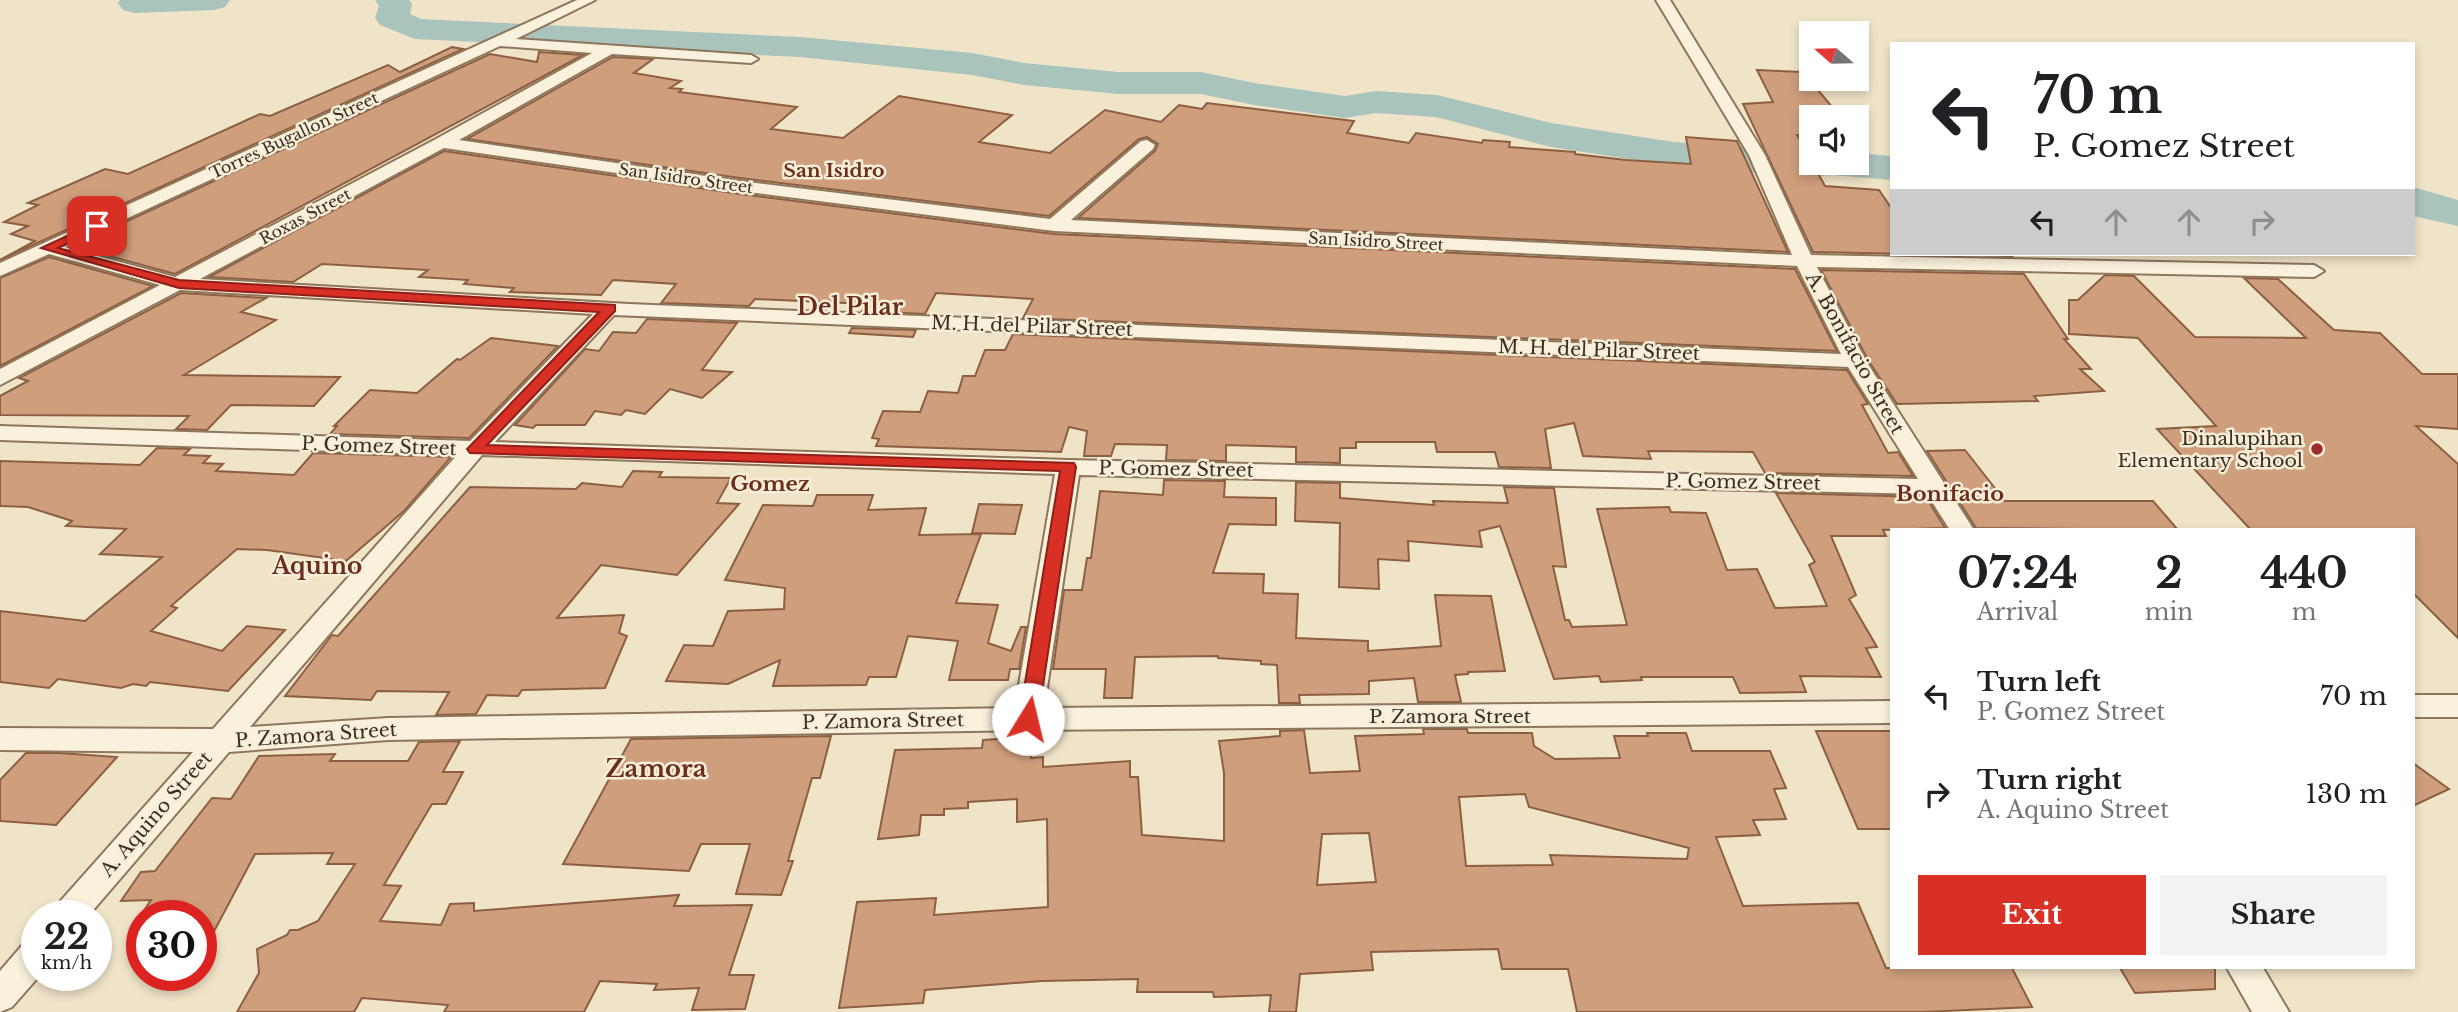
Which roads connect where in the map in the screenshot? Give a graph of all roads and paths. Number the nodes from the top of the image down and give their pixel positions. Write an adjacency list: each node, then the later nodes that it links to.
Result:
1 (588, 0): 3 (street, Torres Bugallon Street)
2 (1663, 0): 10 (street, A. Bonifacio Street)
3 (500, 41): 4 (street); 9 (street, Torres Bugallon Street)
4 (608, 50): 5 (street); 6 (street, Roxas Street)
5 (751, 59)
6 (442, 143): 8 (street, San Isidro Street); 14 (street, Roxas Street)
7 (1147, 145): 8 (street)
8 (1054, 225): 10 (street, San Isidro Street)
9 (47, 248): 12 (street, Torres Bugallon Street); 14 (street, M. H. del Pilar Street)
10 (1804, 261): 11 (street, San Isidro Street); 16 (street, A. Bonifacio Street)
11 (2203, 261): 13 (street, San Isidro Street)
12 (0, 270)
13 (2314, 271)
14 (179, 284): 15 (street, M. H. del Pilar Street); 17 (street, Roxas Street)
15 (610, 308): 16 (street, M. H. del Pilar Street); 19 (street, A. Aquino Street)
16 (1855, 360): 21 (street, A. Bonifacio Street)
17 (0, 377)
18 (0, 433): 19 (street, P. Gomez Street)
19 (475, 449): 20 (street, P. Gomez Street); 28 (street, A. Aquino Street)
20 (1068, 467): 21 (street, P. Gomez Street); 26 (street)
21 (1933, 487): 22 (street, A. Bonifacio Street)
22 (1961, 528)
23 (2415, 706): 24 (street)
24 (2458, 706)
25 (1890, 712): 26 (street, P. Zamora Street)
26 (1028, 719): 28 (street, P. Zamora Street)
27 (0, 739): 28 (street, P. Zamora Street)
28 (219, 741): 29 (street, A. Aquino Street)
29 (82, 900)
30 (2245, 969): 33 (street)
31 (21, 972): 32 (street)
32 (0, 996)
33 (2272, 1012)

